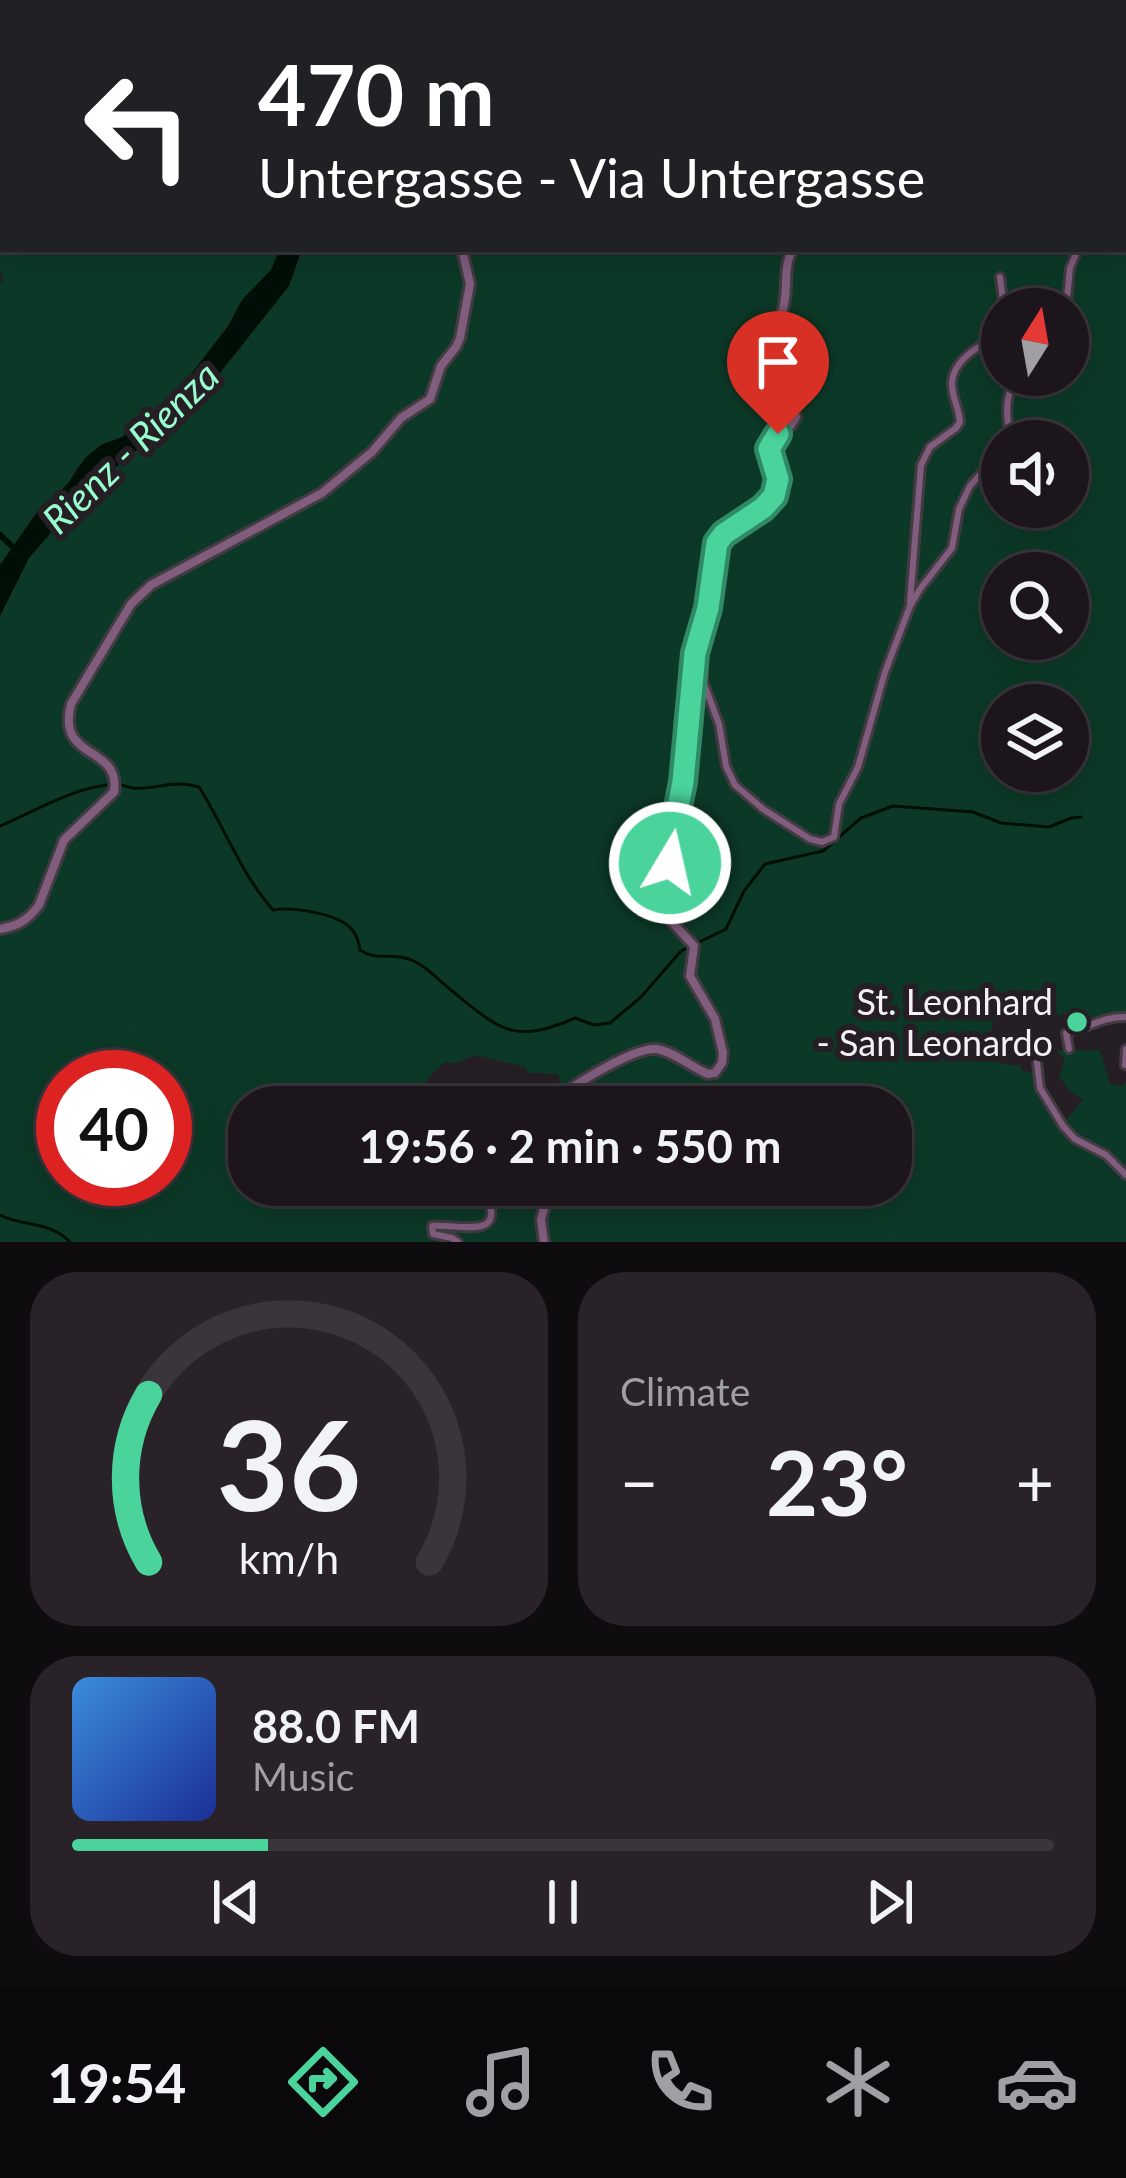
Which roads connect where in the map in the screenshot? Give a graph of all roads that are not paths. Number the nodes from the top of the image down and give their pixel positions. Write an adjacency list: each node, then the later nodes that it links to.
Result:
1 (463, 252): 11 (street)
2 (792, 252): 10 (street)
3 (1077, 252): 6 (street)
4 (1000, 277): 5 (street)
5 (1001, 288)
6 (1069, 288)
7 (981, 346): 9 (street)
8 (981, 473): 9 (street)
9 (910, 606): 10 (street)
10 (698, 641): 17 (street)
11 (0, 929)
12 (1126, 1017): 13 (street)
13 (1069, 1049)
14 (1126, 1049): 16 (street)
15 (1036, 1054): 18 (street)
16 (1125, 1065)
17 (577, 1086)
18 (1126, 1175)
19 (488, 1206): 21 (street)
20 (544, 1206): 22 (street)
21 (458, 1242)
22 (544, 1242)

